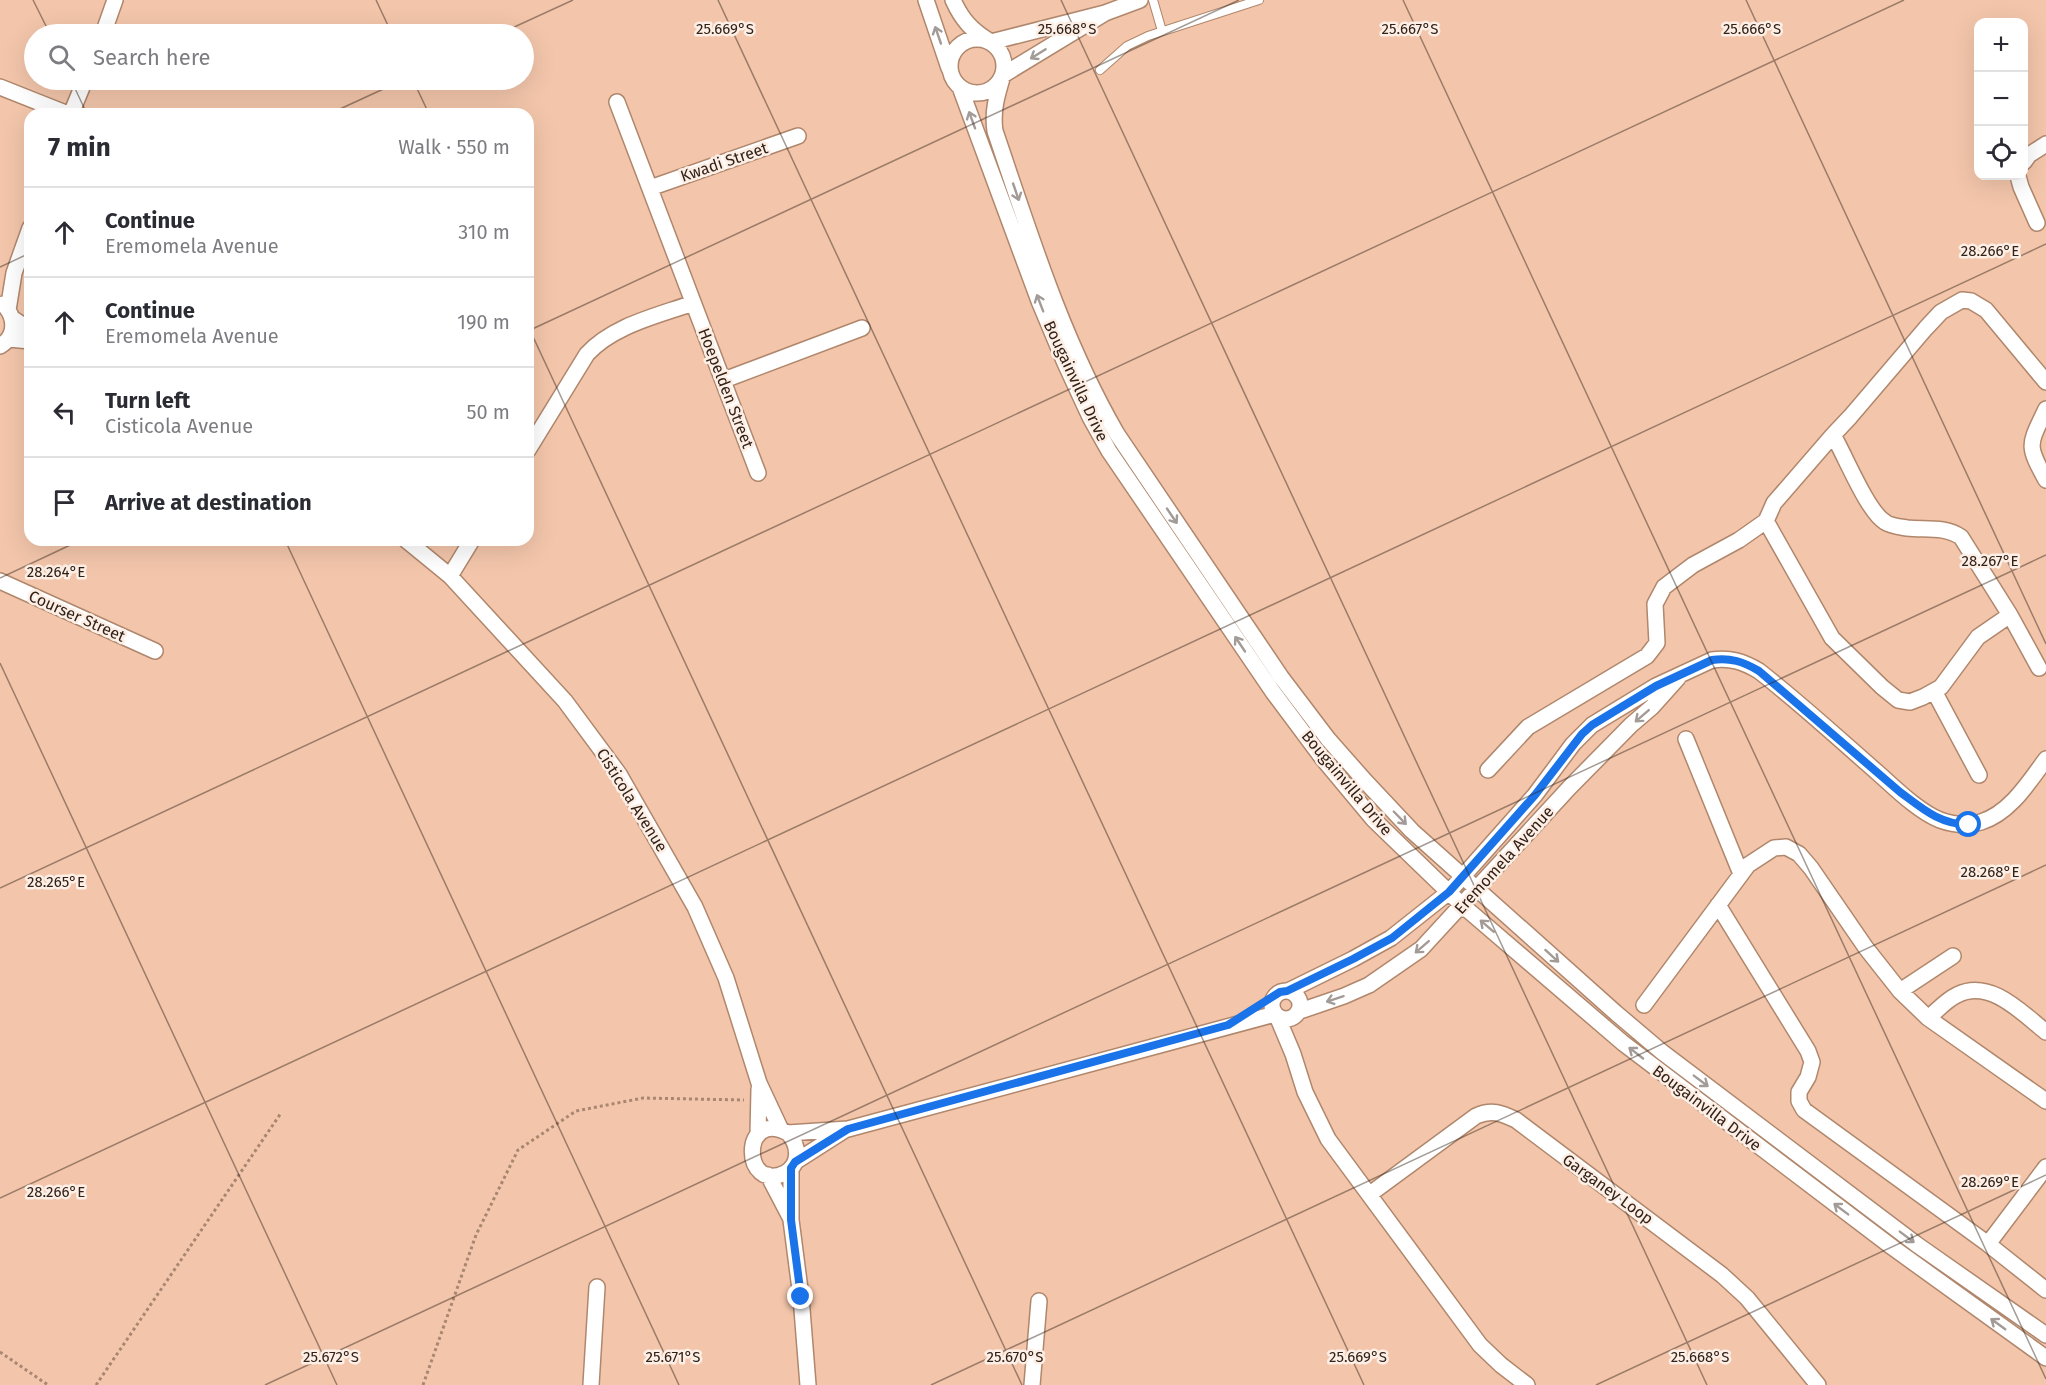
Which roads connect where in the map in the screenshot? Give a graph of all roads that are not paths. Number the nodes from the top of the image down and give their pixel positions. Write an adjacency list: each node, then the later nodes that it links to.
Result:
1 (115, 0): 8 (street)
2 (926, 0): 11 (street, Bougainvilla Drive, one-way to 2)
3 (953, 0): 10 (street)
4 (1140, 0): 7 (street)
5 (1153, 0): 9 (lane)
6 (1259, 0): 9 (lane)
7 (1105, 13): 10 (street); 13 (street, one-way to 13)
8 (107, 24)
9 (1162, 31): 12 (lane)
10 (991, 42): 11 (street); 13 (street)
11 (950, 70): 16 (street, Bougainvilla Drive)
12 (1100, 70)
13 (1003, 75): 16 (street); 57 (street, Bougainvilla Drive, one-way to 57)
14 (0, 87): 18 (street)
15 (81, 90): 19 (street)
16 (961, 90): 59 (street, Bougainvilla Drive, one-way to 16)
17 (617, 102): 24 (street)
18 (54, 108)
19 (73, 108)
20 (798, 136): 24 (street, Kwadi Street)
21 (2046, 144): 22 (street)
22 (2028, 156)
23 (2019, 180): 25 (street)
24 (650, 188): 29 (street)
25 (2037, 224)
26 (24, 245): 27 (street)
27 (14, 273): 28 (street); 30 (street)
28 (0, 287)
29 (693, 303): 35 (street, Hoepelden Street); 39 (street)
30 (7, 310): 31 (street); 34 (street)
31 (24, 325)
32 (862, 328): 35 (street)
33 (24, 342): 34 (street)
34 (4, 343)
35 (724, 380): 40 (street, Hoepelden Street)
36 (2046, 382): 38 (street)
37 (2046, 409): 41 (street)
38 (1833, 435): 42 (street); 47 (street)
39 (534, 440)
40 (758, 473)
41 (2046, 480)
42 (1766, 521): 51 (street); 54 (street)
43 (413, 546): 45 (street, Cisticola Avenue)
44 (468, 546): 45 (street)
45 (450, 576): 74 (street, Cisticola Avenue)
46 (0, 581): 48 (street, Courser Street)
47 (2010, 615): 49 (street); 51 (street)
48 (155, 651)
49 (2039, 668)
50 (1682, 674): 53 (street, Eremomela Avenue); 57 (street, Eremomela Avenue); 58 (street, Eremomela Avenue, one-way to 58)
51 (1934, 691): 55 (street)
52 (1686, 739): 56 (street)
53 (2046, 759)
54 (1488, 770)
55 (1979, 774)
56 (1741, 874): 61 (street); 65 (street)
57 (1463, 877): 58 (street, Bougainvilla Drive); 59 (street, Eremomela Avenue)
58 (1477, 889): 60 (street, Eremomela Avenue); 88 (street, Bougainvilla Drive, one-way to 88)
59 (1449, 892): 60 (street, Bougainvilla Drive); 62 (street, Eremomela Avenue)
60 (1462, 904): 64 (street, Eremomela Avenue, one-way to 64); 89 (street, Bougainvilla Drive, one-way to 60)
61 (1718, 905): 67 (street); 84 (street)
62 (1376, 946): 64 (street); 66 (street, Eremomela Avenue)
63 (1953, 956): 65 (street)
64 (1390, 970): 68 (street, Eremomela Avenue, one-way to 68)
65 (1900, 991): 70 (street)
66 (1281, 994): 68 (street); 69 (street); 71 (street, Eremomela Avenue)
67 (1644, 1005)
68 (1298, 1013): 69 (street); 73 (street)
69 (1276, 1015): 71 (street, Eremomela Avenue); 73 (street)
70 (1928, 1018): 72 (street); 75 (street)
71 (1228, 1025): 76 (street, Eremomela Avenue)
72 (2046, 1032)
73 (1293, 1054): 82 (street)
74 (759, 1083): 77 (street, Cisticola Avenue); 78 (street, Cisticola Avenue)
75 (2046, 1101)
76 (848, 1129): 77 (street, Eremomela Avenue); 79 (street, Eremomela Avenue)
77 (784, 1132): 78 (street); 79 (street)
78 (758, 1135): 81 (street)
79 (793, 1165): 81 (street); 83 (street)
80 (2046, 1167): 84 (street)
81 (768, 1175): 83 (street)
82 (1370, 1194): 93 (street); 94 (street, Garganey Loop)
83 (791, 1220): 91 (street)
84 (1988, 1244): 86 (street)
85 (597, 1287): 90 (street)
86 (2046, 1290)
87 (1039, 1301): 92 (street)
88 (2046, 1335)
89 (2046, 1358)
90 (591, 1385)
91 (807, 1385)
92 (1032, 1385)
93 (1527, 1385)
94 (1818, 1385)

